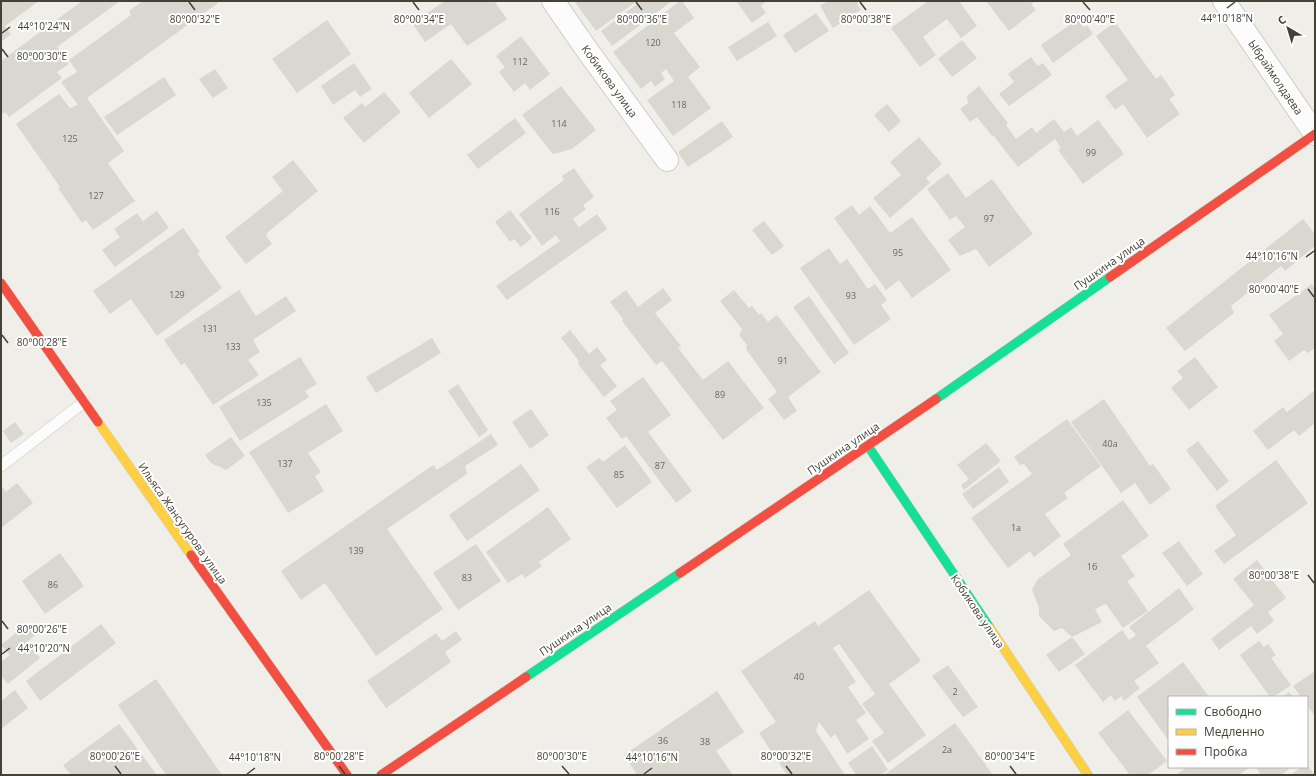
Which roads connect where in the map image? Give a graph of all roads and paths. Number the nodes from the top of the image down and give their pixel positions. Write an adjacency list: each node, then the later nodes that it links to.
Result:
1 (554, 1): 4 (street, Кобикова улица)
2 (1224, 1): 3 (street, Ыбраймолдаева)
3 (1315, 134): 7 (street, Пушкина улица)
4 (667, 160)
5 (1, 283): 6 (street, Ильяса Жансугурова улица)
6 (84, 402): 8 (lane); 9 (street, Ильяса Жансугурова улица)
7 (868, 446): 10 (street, Пушкина улица); 11 (street, Кобикова улица)
8 (1, 466)
9 (347, 775)
10 (381, 775)
11 (1088, 775)

